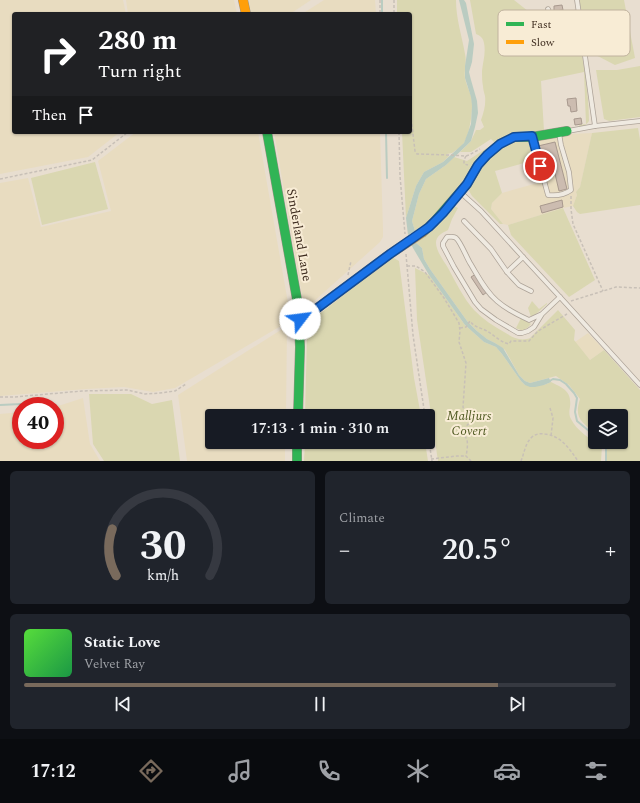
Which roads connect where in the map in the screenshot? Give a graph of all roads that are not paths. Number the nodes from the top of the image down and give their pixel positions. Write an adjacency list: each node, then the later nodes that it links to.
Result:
1 (243, 0): 4 (street)
2 (577, 0): 3 (lane)
3 (579, 10)
4 (246, 12)
5 (585, 56): 7 (lane)
6 (640, 121): 7 (lane)
7 (594, 126): 8 (lane)
8 (563, 132): 10 (street); 10 (lane)
9 (267, 134): 18 (street, Sinderland Lane)
10 (532, 136): 11 (street)
11 (460, 192): 13 (lane); 18 (street, bridge)
12 (464, 221): 14 (lane)
13 (523, 257): 14 (lane); 16 (lane)
14 (507, 272): 15 (lane)
15 (531, 291)
16 (560, 297): 17 (lane); 19 (lane)
17 (542, 314): 17 (lane)
18 (300, 319): 20 (street, Sinderland Lane)
19 (640, 385)
20 (298, 409)
21 (298, 449): 22 (street)
22 (297, 461)

